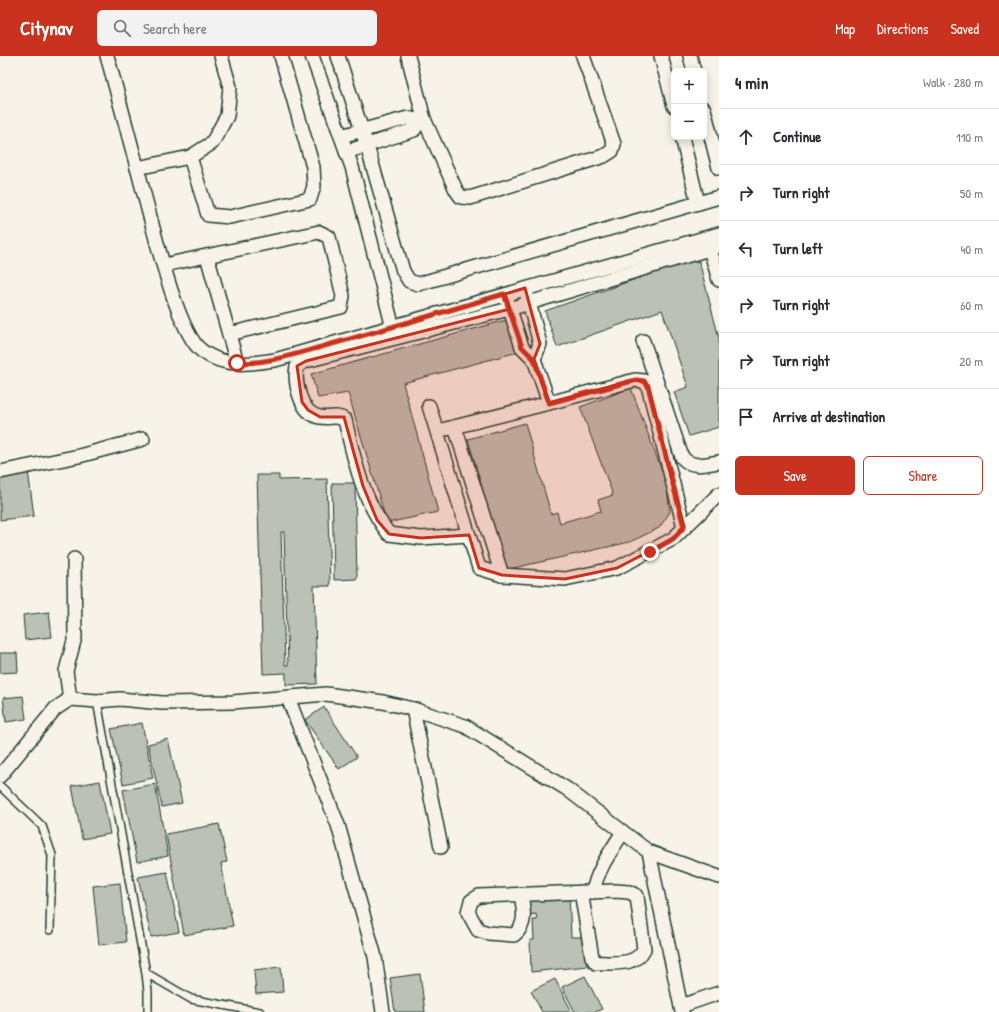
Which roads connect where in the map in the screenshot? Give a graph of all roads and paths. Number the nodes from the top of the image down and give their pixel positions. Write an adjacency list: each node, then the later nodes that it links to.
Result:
1 (107, 56): 20 (street)
2 (221, 56): 19 (street)
3 (281, 56): 19 (street)
4 (312, 56): 15 (street)
5 (338, 56): 14 (street)
6 (408, 56): 12 (street)
7 (583, 56): 12 (street)
8 (661, 56): 11 (street)
9 (690, 56): 10 (street)
10 (693, 68)
11 (673, 104)
12 (422, 120): 14 (street); 17 (street)
13 (707, 121): 21 (street)
14 (362, 129): 15 (street); 17 (street)
15 (340, 136): 18 (street)
16 (683, 140): 23 (street)
17 (367, 146): 18 (street); 23 (street)
18 (346, 152): 33 (street)
19 (190, 157): 20 (street)
20 (137, 168): 27 (street)
21 (719, 168)
22 (719, 197): 23 (street)
23 (698, 203)
24 (719, 234): 29 (street)
25 (715, 248): 28 (street); 31 (street)
26 (207, 256): 27 (street); 34 (street); 34 (street)
27 (164, 265): 37 (street)
28 (719, 280)
29 (525, 288): 30 (street); 31 (street)
30 (504, 294): 32 (street); 33 (street)
31 (528, 304): 32 (street); 36 (street)
32 (509, 309): 36 (street); 47 (street)
33 (393, 328): 37 (street)
34 (229, 334): 37 (street)
35 (643, 341): 43 (street)
36 (534, 359): 38 (street)
37 (237, 363)
38 (549, 403): 40 (street); 46 (street)
39 (429, 406): 41 (street)
40 (455, 427): 41 (street); 49 (street)
41 (437, 431): 47 (street)
42 (143, 439): 44 (street)
43 (719, 462)
44 (0, 472)
45 (719, 494): 46 (street)
46 (684, 527): 49 (street)
47 (469, 535): 49 (street)
48 (74, 559): 51 (street)
49 (502, 575)
50 (288, 698): 52 (street); 53 (street); 69 (street)
51 (70, 699): 52 (street); 54 (street)
52 (97, 701): 63 (lane)
53 (413, 709): 56 (street); 57 (street)
54 (0, 776)
55 (0, 786): 62 (lane)
56 (623, 832): 58 (street); 60 (street)
57 (441, 847)
58 (649, 852): 59 (street); 66 (street)
59 (719, 877)
60 (587, 892): 60 (street); 61 (street)
61 (521, 894): 61 (street)
62 (50, 930)
63 (146, 973): 67 (lane); 68 (lane)
64 (719, 993): 65 (street)
65 (698, 1006): 66 (street)
66 (681, 1009)
67 (148, 1012)
68 (260, 1012)
69 (383, 1012)

